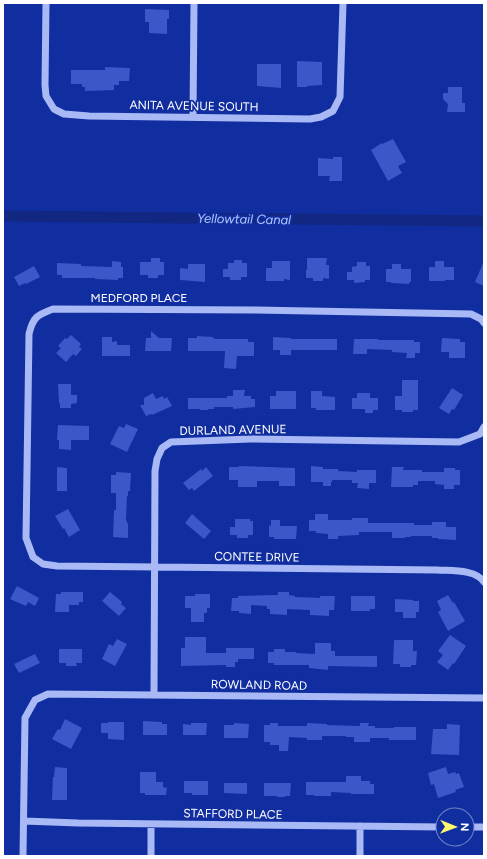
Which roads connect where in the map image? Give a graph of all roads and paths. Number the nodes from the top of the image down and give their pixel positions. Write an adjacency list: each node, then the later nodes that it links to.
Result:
1 (46, 3): 4 (street, ANITA AVENUE SOUTH)
2 (194, 3): 4 (street)
3 (343, 3): 4 (street, ANITA AVENUE SOUTH)
4 (193, 117)
5 (484, 323): 7 (street, MEDFORD PLACE)
6 (482, 431): 8 (street, DURLAND AVENUE)
7 (33, 557): 8 (street, CONTEE DRIVE)
8 (154, 567): 9 (street, CONTEE DRIVE); 10 (street, DURLAND AVENUE)
9 (483, 580)
10 (154, 695): 11 (street, ROWLAND ROAD); 12 (street, ROWLAND ROAD)
11 (484, 698)
12 (24, 821): 13 (street, STAFFORD PLACE); 16 (street)
13 (151, 824): 14 (street, STAFFORD PLACE); 17 (street)
14 (360, 826): 15 (street, STAFFORD PLACE); 18 (street)
15 (435, 827)
16 (23, 856)
17 (151, 856)
18 (360, 856)

